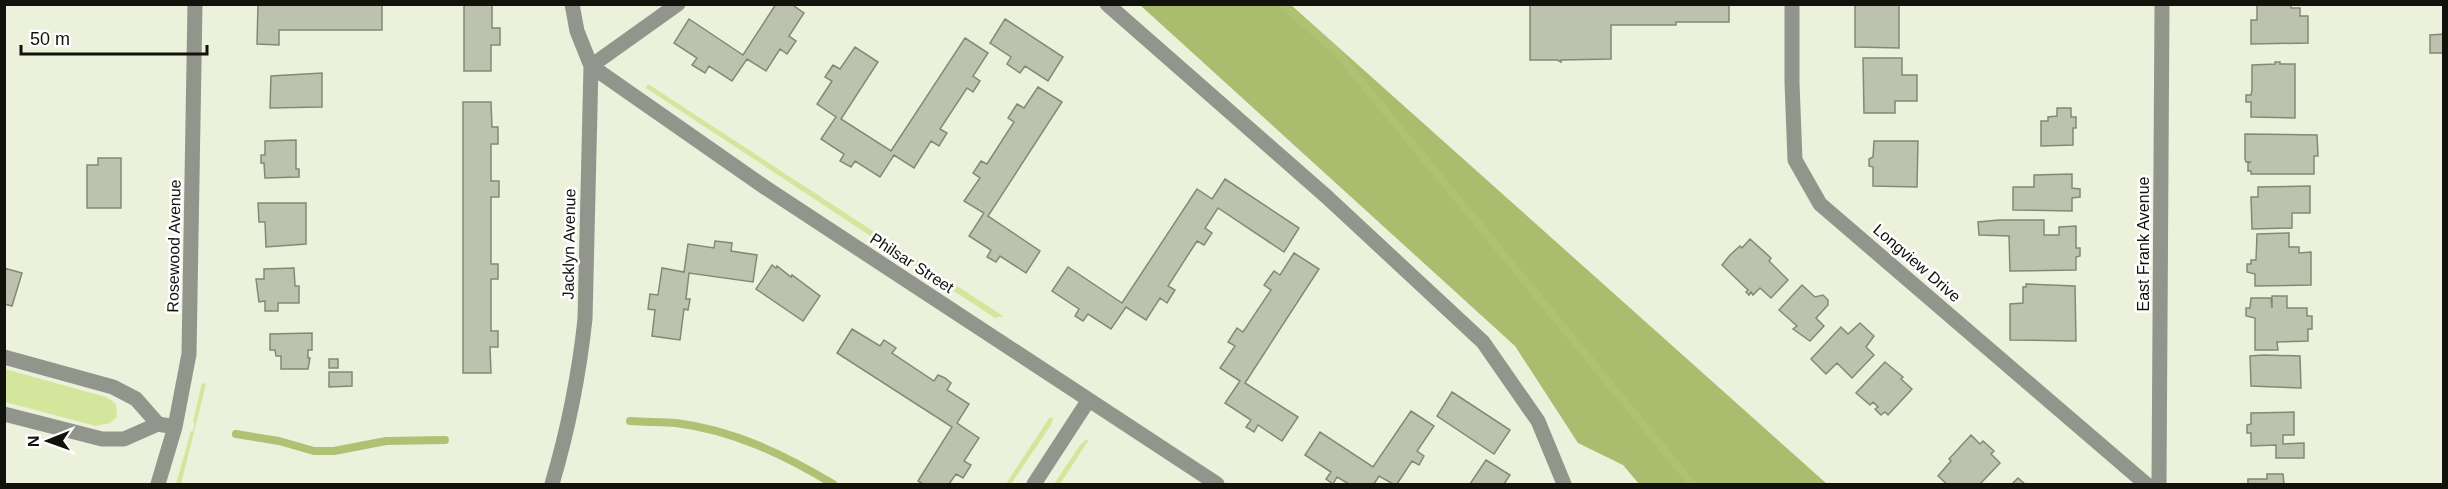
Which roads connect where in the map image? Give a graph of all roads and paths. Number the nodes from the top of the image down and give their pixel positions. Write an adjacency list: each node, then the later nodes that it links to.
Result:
1 (195, 4): 12 (street, Rosewood Avenue)
2 (572, 4): 7 (street, Jacklyn Avenue)
3 (678, 4): 7 (street)
4 (1107, 4): 17 (street)
5 (1792, 4): 18 (street, Longview Drive)
6 (2162, 4): 19 (street, East Frank Avenue)
7 (591, 66): 9 (street, Philsar Street); 14 (street, Jacklyn Avenue)
8 (4, 357): 11 (street)
9 (1088, 401): 15 (street); 16 (street, Philsar Street)
10 (4, 414): 11 (street)
11 (158, 424): 12 (street)
12 (175, 427): 13 (street, Rosewood Avenue)
13 (158, 484)
14 (552, 484)
15 (1034, 484)
16 (1217, 484)
17 (1564, 484)
18 (2146, 484)
19 (2159, 484)

